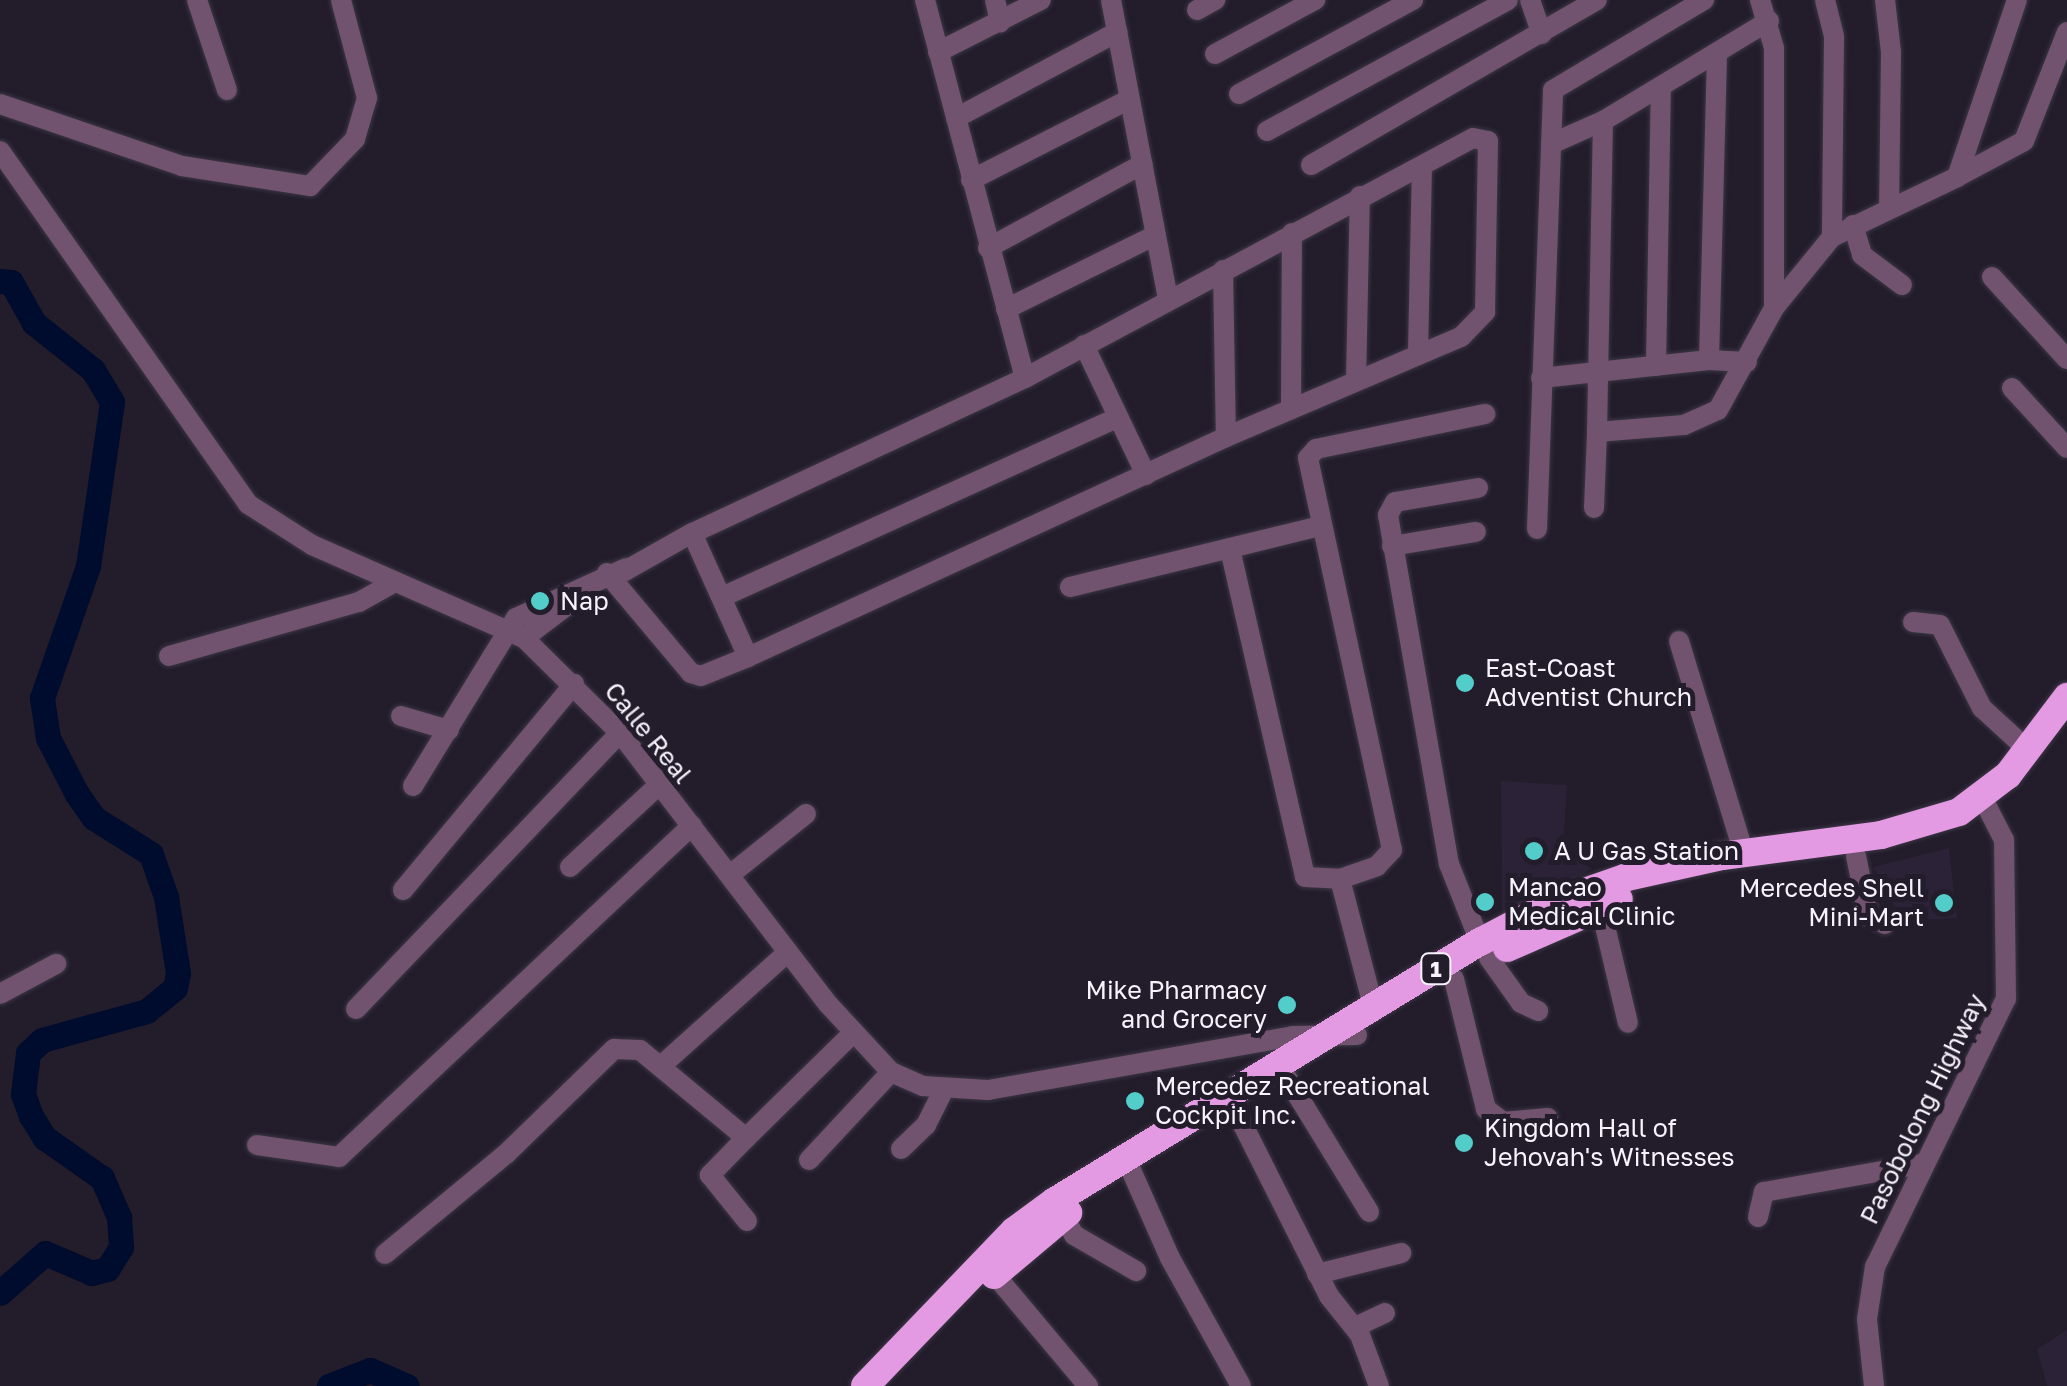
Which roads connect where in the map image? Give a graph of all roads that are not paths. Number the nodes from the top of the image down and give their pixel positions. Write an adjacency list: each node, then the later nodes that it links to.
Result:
1 (198, 0): 26 (street)
2 (342, 0): 29 (street)
3 (926, 0): 22 (street)
4 (995, 0): 17 (street)
5 (1041, 0): 17 (street)
6 (1111, 0): 19 (street)
7 (1315, 0): 23 (street)
8 (1413, 0): 27 (street)
9 (1508, 0): 32 (street)
10 (1530, 0): 21 (street)
11 (1704, 0): 33 (street)
12 (1760, 0): 18 (street)
13 (1825, 0): 45 (street)
14 (1884, 0): 41 (street)
15 (2016, 0): 38 (street)
16 (1588, 2): 21 (street)
17 (1000, 22): 22 (street)
18 (1770, 22): 24 (street); 52 (street)
19 (1116, 32): 28 (street); 30 (street)
20 (2067, 32): 38 (street)
21 (1542, 34): 36 (street)
22 (938, 52): 30 (street)
23 (1214, 54)
24 (1717, 56): 25 (street); 55 (street)
25 (1661, 88): 31 (street); 58 (street)
26 (227, 90)
27 (1239, 94)
28 (1130, 100): 35 (street); 39 (street)
29 (0, 104)
30 (956, 118): 39 (street)
31 (1604, 121): 33 (street); 59 (street)
32 (1267, 131)
33 (1551, 144): 61 (street)
34 (0, 151): 80 (street, Calle Real)
35 (1143, 164): 44 (street); 46 (street)
36 (1311, 165)
37 (1422, 166): 40 (street); 54 (street); 54 (street)
38 (1957, 177): 41 (street)
39 (971, 180): 46 (street)
40 (1360, 196): 43 (street); 62 (street)
41 (1888, 206): 42 (street)
42 (1853, 224): 45 (street); 49 (street)
43 (1292, 233): 47 (street); 64 (street)
44 (1156, 235): 50 (street); 51 (street)
45 (1832, 237): 52 (street)
46 (988, 248): 51 (street)
47 (1223, 270): 50 (street); 68 (street)
48 (1992, 277): 56 (street)
49 (1902, 285)
50 (1168, 298): 53 (street)
51 (1006, 308): 60 (street)
52 (1774, 308): 57 (street)
53 (1084, 345): 60 (street); 66 (street)
54 (1418, 354): 62 (street)
55 (1709, 360): 57 (street); 58 (street)
56 (2067, 360)
57 (1747, 362): 67 (street)
58 (1656, 366): 59 (street)
59 (1601, 372): 61 (street); 67 (street)
60 (1025, 378): 75 (street)
61 (1541, 378): 74 (street)
62 (1356, 380): 64 (street)
63 (2012, 388): 69 (street)
64 (1292, 409): 68 (street)
65 (1486, 414): 73 (street)
66 (1118, 418): 70 (street); 82 (street)
67 (1597, 432): 72 (street)
68 (1226, 436): 70 (street)
69 (2067, 448)
70 (1146, 475): 87 (street)
71 (1478, 488): 77 (street)
72 (1594, 508)
73 (1320, 526): 78 (street); 104 (street)
74 (1537, 529)
75 (692, 532): 79 (street); 82 (street)
76 (1476, 532): 77 (street)
77 (1392, 546): 108 (street)
78 (1230, 549): 81 (street); 104 (street)
79 (616, 574): 84 (street); 87 (street)
80 (396, 582): 84 (street, Calle Real); 86 (street)
81 (1070, 587)
82 (722, 597): 87 (street)
83 (1914, 622): 94 (street)
84 (516, 634): 88 (street, Calle Real); 92 (street)
85 (1679, 641): 100 (street)
86 (169, 656)
87 (748, 657)
88 (574, 684): 93 (street, Calle Real); 105 (street)
89 (2067, 697): 94 (highway, 1)
90 (400, 716): 92 (street)
91 (2067, 726): 97 (highway, 1)
92 (449, 730): 95 (street)
93 (620, 734): 96 (street, Calle Real); 114 (street)
94 (2030, 752): 97 (highway, 1)
95 (413, 786)
96 (659, 786): 99 (street, Calle Real); 102 (street)
97 (1987, 804): 100 (highway, 1); 101 (highway, 1); 130 (street, Pasobolong Highway)
98 (806, 814): 103 (street)
99 (692, 826): 103 (street, Calle Real); 127 (street)
100 (1744, 853): 108 (highway, 1)
101 (1856, 856): 106 (highway, 1); 107 (street)
102 (570, 867)
103 (731, 874): 109 (street, Calle Real)
104 (1340, 879): 113 (street)
105 (403, 890)
106 (1600, 904): 108 (highway, 1); 116 (street)
107 (1885, 924)
108 (1485, 950): 111 (highway, 1); 113 (highway, 1); 115 (street)
109 (788, 952): 118 (street, Calle Real); 120 (street)
110 (56, 964): 112 (street)
111 (1454, 979): 119 (highway, 1); 125 (street)
112 (0, 994)
113 (1373, 1006): 117 (highway, 1)
114 (356, 1009)
115 (1538, 1011)
116 (1628, 1023)
117 (1327, 1032): 119 (street, Calle Real); 123 (street, Calle Real); 143 (highway, 1)
118 (852, 1034): 121 (street, Calle Real); 126 (street)
119 (1357, 1035): 122 (highway, 1)
120 (662, 1065): 126 (street); 137 (street)
121 (891, 1072): 123 (street, Calle Real); 129 (street)
122 (1287, 1078): 124 (highway, 1); 132 (street)
123 (944, 1089): 128 (street)
124 (1234, 1107): 131 (highway, 1); 140 (street)
125 (1548, 1118)
126 (746, 1138): 135 (street)
127 (258, 1144)
128 (900, 1149)
129 (809, 1160)
130 (1922, 1164): 134 (street); 148 (street, Pasobolong Highway)
131 (1131, 1170): 133 (highway, 1); 146 (street)
132 (1369, 1212)
133 (1064, 1216): 138 (street); 139 (highway, 1)
134 (1758, 1217)
135 (747, 1221)
136 (1402, 1253): 140 (street)
137 (385, 1254)
138 (1136, 1271)
139 (995, 1274): 144 (highway, 1); 145 (street)
140 (1317, 1274): 142 (street)
141 (1385, 1313): 142 (street)
142 (1355, 1327): 147 (street)
143 (865, 1386)
144 (890, 1386)
145 (1088, 1386)
146 (1242, 1386)
147 (1379, 1386)
148 (1874, 1386)

